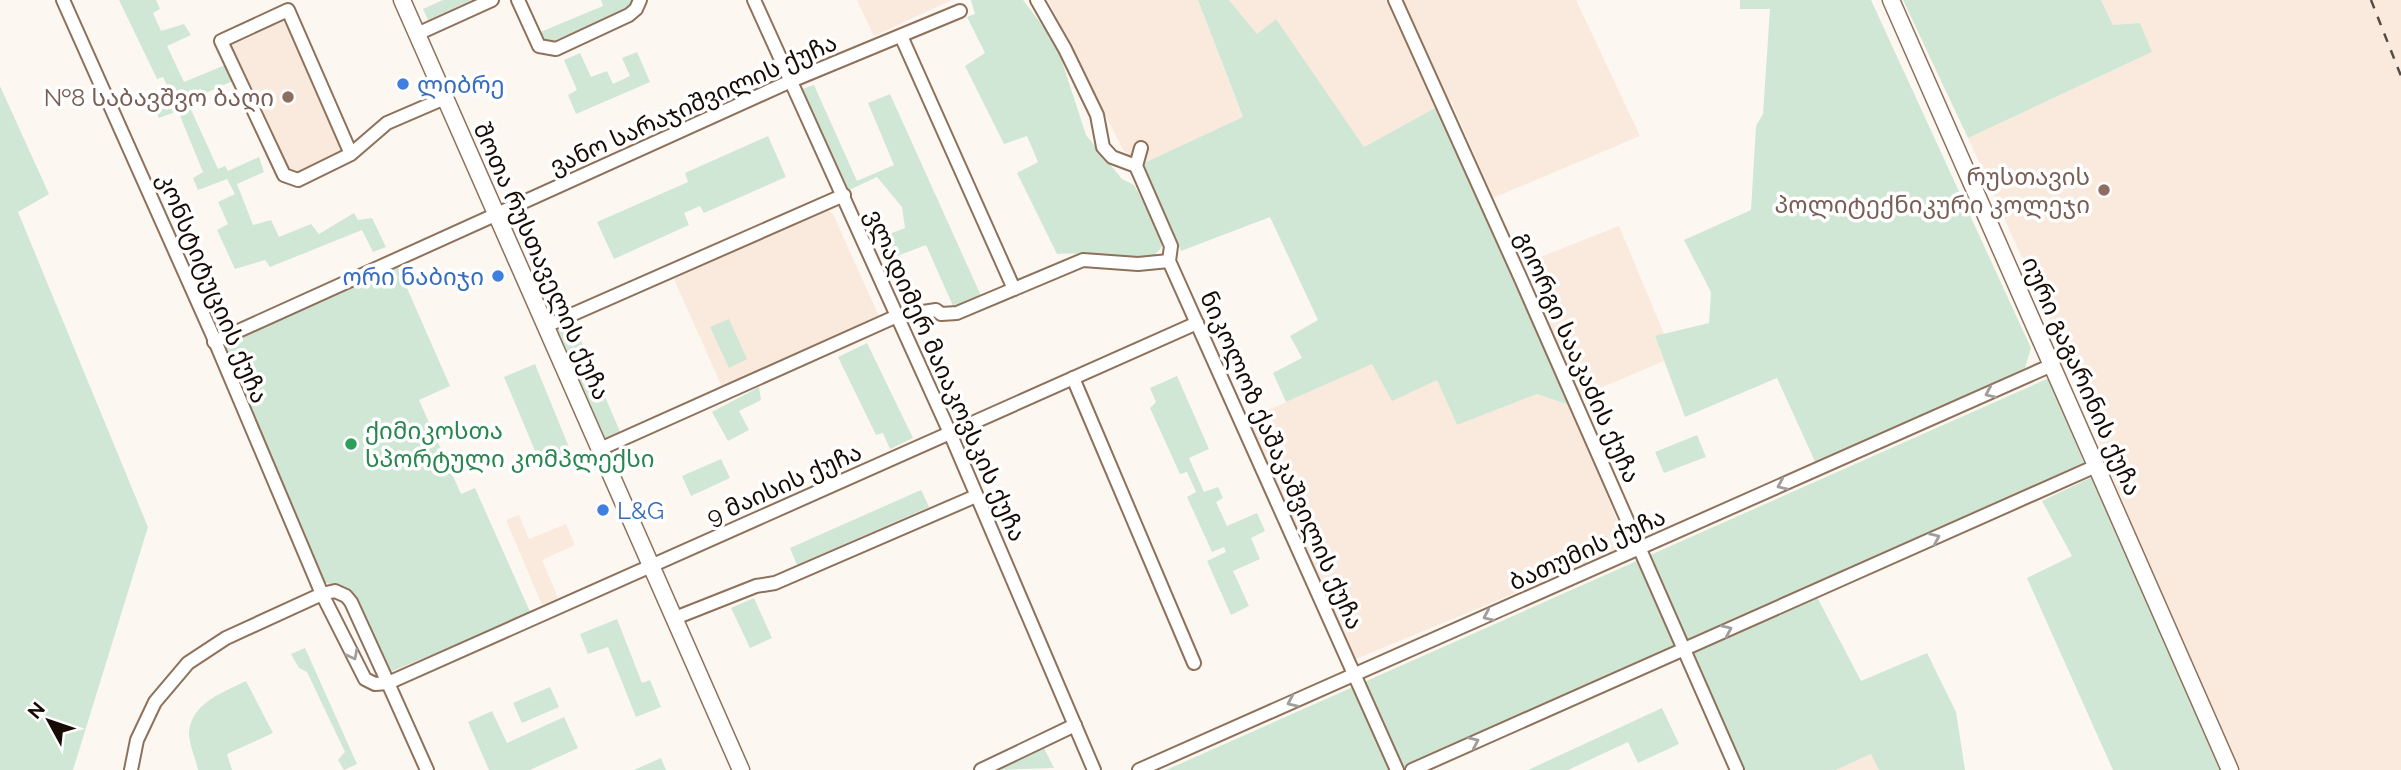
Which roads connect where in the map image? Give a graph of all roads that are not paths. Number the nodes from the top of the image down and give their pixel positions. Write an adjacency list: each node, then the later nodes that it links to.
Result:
1 (63, 0): 25 (street, კონსტიტუციის ქუჩა)
2 (402, 0): 11 (street, შოთა რუსთაველის ქუჩა)
3 (492, 0): 11 (street)
4 (518, 0): 5 (street)
5 (640, 0)
6 (754, 0): 13 (street, ვლადიმერ მაიაკოვსკის ქუჩა)
7 (1038, 0): 17 (street)
8 (1395, 0): 32 (street, გიორგი სააკაძის ქუჩა)
9 (1891, 0): 26 (street, იური გაგარინის ქუჩა)
10 (960, 10): 12 (street, ვანო სარაჯიშვილის ქუჩა)
11 (417, 34): 14 (street, შოთა რუსთაველის ქუჩა)
12 (901, 36): 13 (street, ვანო სარაჯიშვილის ქუჩა); 21 (street)
13 (791, 81): 18 (street, ვლადიმერ მაიაკოვსკის ქუჩა); 19 (street, ვანო სარაჯიშვილის ქუჩა)
14 (445, 98): 16 (street); 19 (street, შოთა რუსთაველის ქუჩა)
15 (1141, 148): 17 (street)
16 (351, 154): 16 (street)
17 (1136, 166): 20 (street, ნიკოლოზ ქაშაკაშვილის ქუჩა)
18 (844, 195): 22 (street, ვლადიმერ მაიაკოვსკის ქუჩა); 24 (street)
19 (497, 215): 24 (street, შოთა რუსთაველის ქუჩა); 25 (street, ვანო სარაჯიშვილის ქუჩა)
20 (1169, 261): 21 (street); 23 (street, ნიკოლოზ ქაშაკაშვილის ქუჩა)
21 (1014, 289): 22 (street)
22 (897, 316): 28 (street, ვლადიმერ მაიაკოვსკის ქუჩა); 29 (street)
23 (1197, 323): 27 (street, 9 მაისის ქუჩა); 38 (street, ნიკოლოზ ქაშაკაშვილის ქუჩა)
24 (546, 326): 29 (street, შოთა რუსთაველის ქუჩა)
25 (214, 342): 34 (street, კონსტიტუციის ქუჩა)
26 (2052, 365): 30 (street, იური გაგარინის ქუჩა); 32 (street, ბათუმის ქუჩა, one-way to 32)
27 (1073, 378): 28 (street, 9 მაისის ქუჩა); 37 (street)
28 (950, 433): 31 (street, ვლადიმერ მაიაკოვსკის ქუჩა); 33 (street, 9 მაისის ქუჩა)
29 (600, 449): 33 (street, შოთა რუსთაველის ქუჩა)
30 (2096, 466): 36 (street, one-way to 30); 50 (street, იური გაგარინის ქუჩა)
31 (976, 496): 35 (street); 40 (street, ვლადიმერ მაიაკოვსკის ქუჩა)
32 (1640, 548): 36 (street, გიორგი სააკაძის ქუჩა); 38 (street, ბათუმის ქუჩა, one-way to 38)
33 (652, 566): 35 (street, შოთა რუსთაველის ქუჩა); 39 (street, 9 მაისის ქუჩა)
34 (322, 594): 39 (street, კონსტიტუციის ქუჩა, one-way to 39); 39 (street); 41 (street)
35 (674, 618): 43 (street, შოთა რუსთაველის ქუჩა)
36 (1685, 649): 48 (street, one-way to 36); 49 (street, გიორგი სააკაძის ქუჩა)
37 (1194, 663)
38 (1355, 674): 46 (street, ბათუმის ქუჩა, one-way to 46); 47 (street, ნიკოლოზ ქაშაკაშვილის ქუჩა)
39 (388, 683): 42 (street)
40 (1075, 725): 44 (street); 45 (street, ვლადიმერ მაიაკოვსკის ქუჩა)
41 (131, 770)
42 (426, 770)
43 (741, 770)
44 (981, 770)
45 (1094, 770)
46 (1139, 770)
47 (1396, 770)
48 (1412, 770)
49 (1737, 770)
50 (2230, 770)

